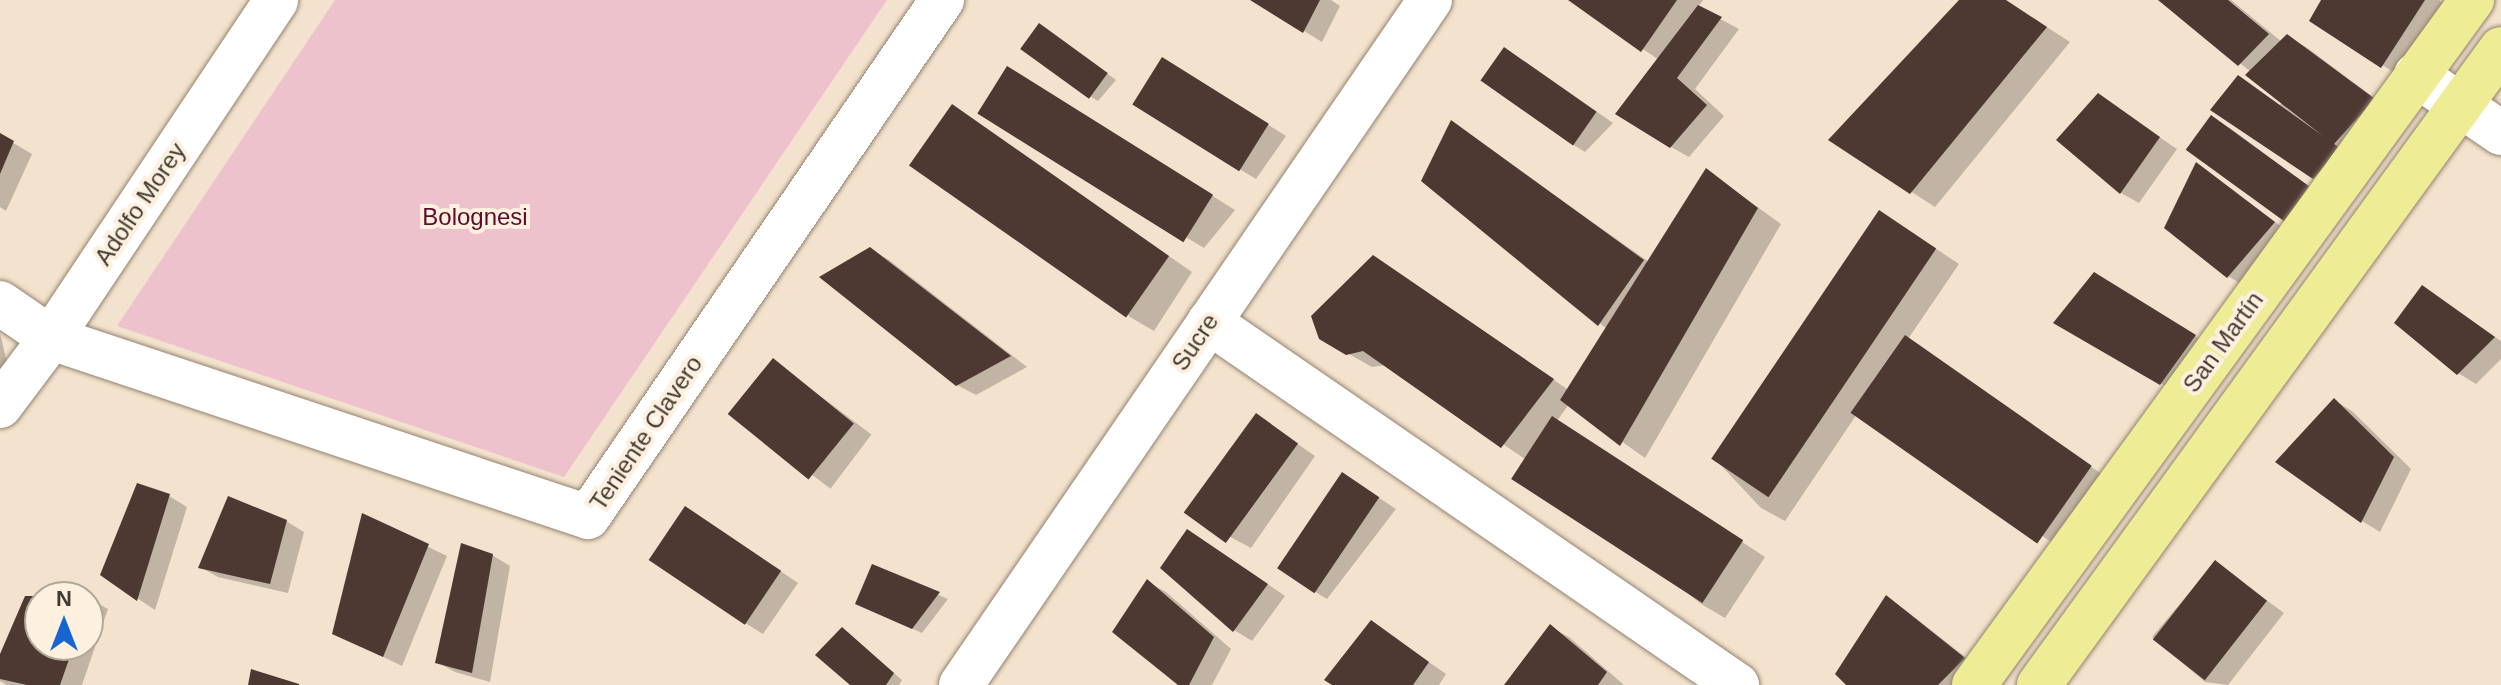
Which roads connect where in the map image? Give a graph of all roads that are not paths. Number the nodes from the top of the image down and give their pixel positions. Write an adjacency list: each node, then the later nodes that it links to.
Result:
1 (276, 0): 11 (street, Adolfo Morey)
2 (942, 0): 11 (street, Teniente Clavero)
3 (1430, 0): 10 (street, Sucre)
4 (2472, 0): 6 (main road, San Martín)
5 (2501, 49): 7 (main road)
6 (2416, 75): 7 (street); 15 (main road, San Martín)
7 (2461, 104): 8 (street); 16 (main road)
8 (2501, 133)
9 (0, 303): 11 (street)
10 (1209, 322): 13 (street, Sucre); 14 (street)
11 (51, 338): 12 (street, Adolfo Morey)
12 (0, 406)
13 (961, 685)
14 (1737, 685)
15 (1974, 685)
16 (2039, 685)

